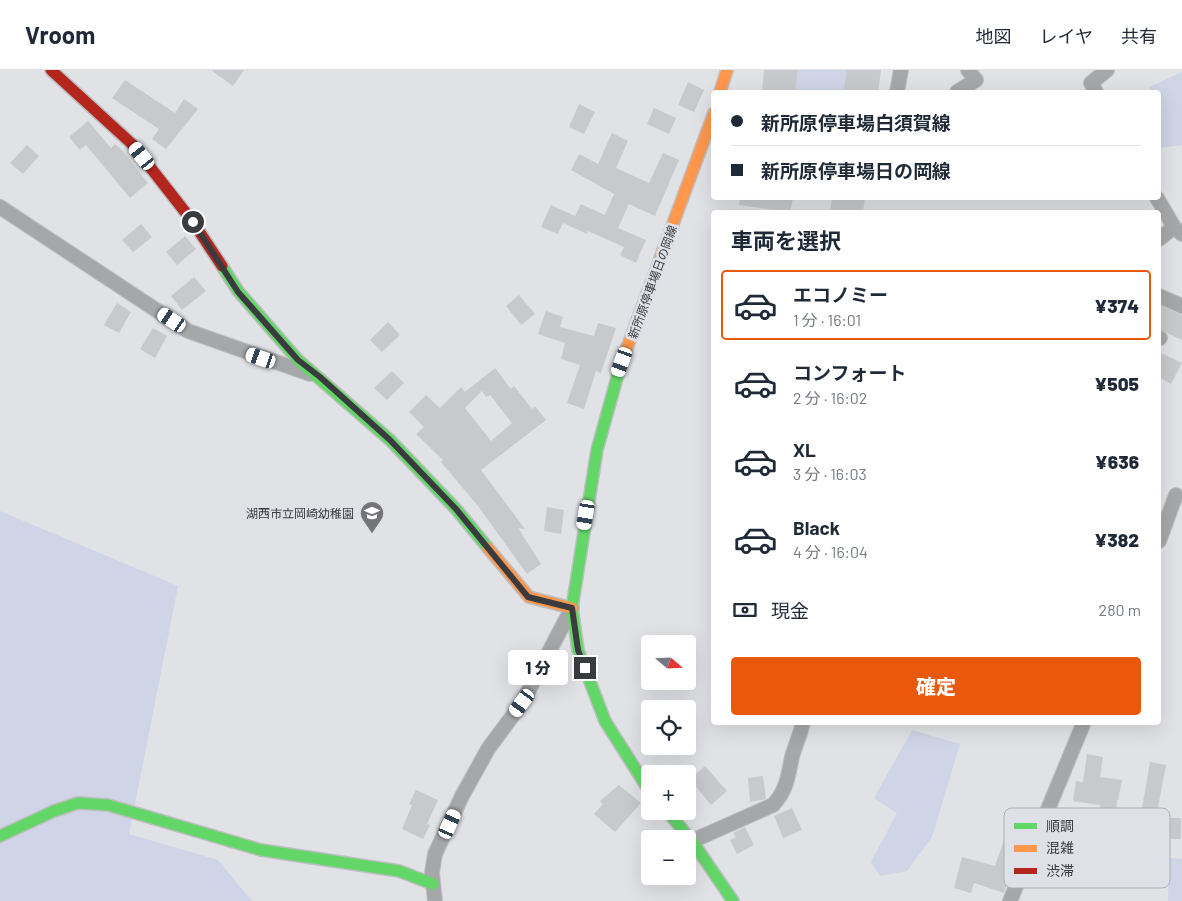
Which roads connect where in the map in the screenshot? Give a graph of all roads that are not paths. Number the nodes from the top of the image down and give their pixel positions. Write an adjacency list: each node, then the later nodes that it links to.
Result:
1 (51, 70): 17 (main road)
2 (727, 70): 6 (main road)
3 (901, 70): 7 (street)
4 (968, 70): 8 (street)
5 (1107, 70): 9 (street)
6 (721, 90)
7 (897, 90)
8 (960, 90)
9 (1095, 90)
10 (711, 121): 20 (main road, 新所原停車場日の岡線)
11 (1158, 200): 13 (street)
12 (0, 207): 17 (street)
13 (1178, 231): 14 (street)
14 (1161, 238)
15 (1161, 297): 16 (street)
16 (1182, 306)
17 (320, 377): 20 (main road)
18 (1176, 495): 19 (street)
19 (1161, 536)
20 (572, 608): 23 (main road, 新所原停車場日の岡線); 30 (street)
21 (803, 725): 28 (street)
22 (1083, 725): 24 (street)
23 (641, 778)
24 (1048, 808)
25 (674, 820): 26 (main road)
26 (683, 830)
27 (0, 836): 30 (main road)
28 (696, 839)
29 (696, 847): 33 (main road)
30 (433, 884): 32 (street)
31 (1015, 888): 34 (street)
32 (435, 901)
33 (733, 901)
34 (1010, 901)

